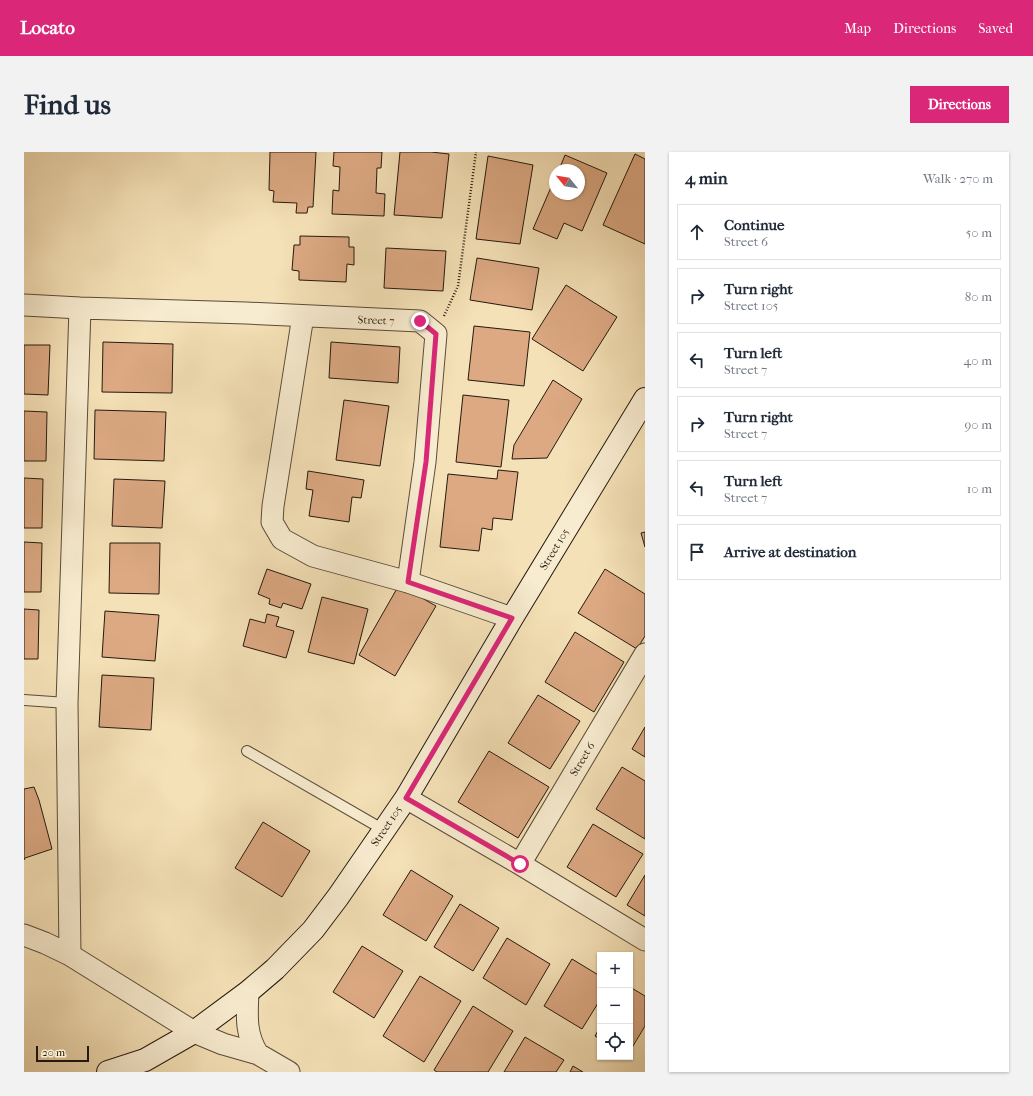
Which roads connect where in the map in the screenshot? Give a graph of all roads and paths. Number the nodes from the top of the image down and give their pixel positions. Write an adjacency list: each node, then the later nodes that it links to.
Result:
1 (476, 152): 5 (path)
2 (24, 305): 3 (street, Street 7)
3 (80, 308): 4 (street, Street 7); 11 (street)
4 (303, 316): 5 (street, Street 7); 7 (street)
5 (436, 334): 7 (street)
6 (645, 399): 8 (street, Street 105)
7 (408, 582): 8 (street)
8 (512, 618): 13 (street, Street 105)
9 (645, 654): 15 (street, Street 6)
10 (24, 700): 11 (lane)
11 (66, 703): 18 (street)
12 (247, 751): 14 (lane)
13 (406, 798): 14 (street, Street 105); 15 (street)
14 (384, 830): 19 (street, Street 105)
15 (520, 864): 17 (street)
16 (24, 934): 18 (street)
17 (645, 940)
18 (70, 955): 20 (street)
19 (248, 992): 20 (street, Street 105); 21 (street)
20 (194, 1032): 21 (street); 22 (street, Street 105)
21 (258, 1054): 23 (street)
22 (117, 1071)
23 (288, 1072)

